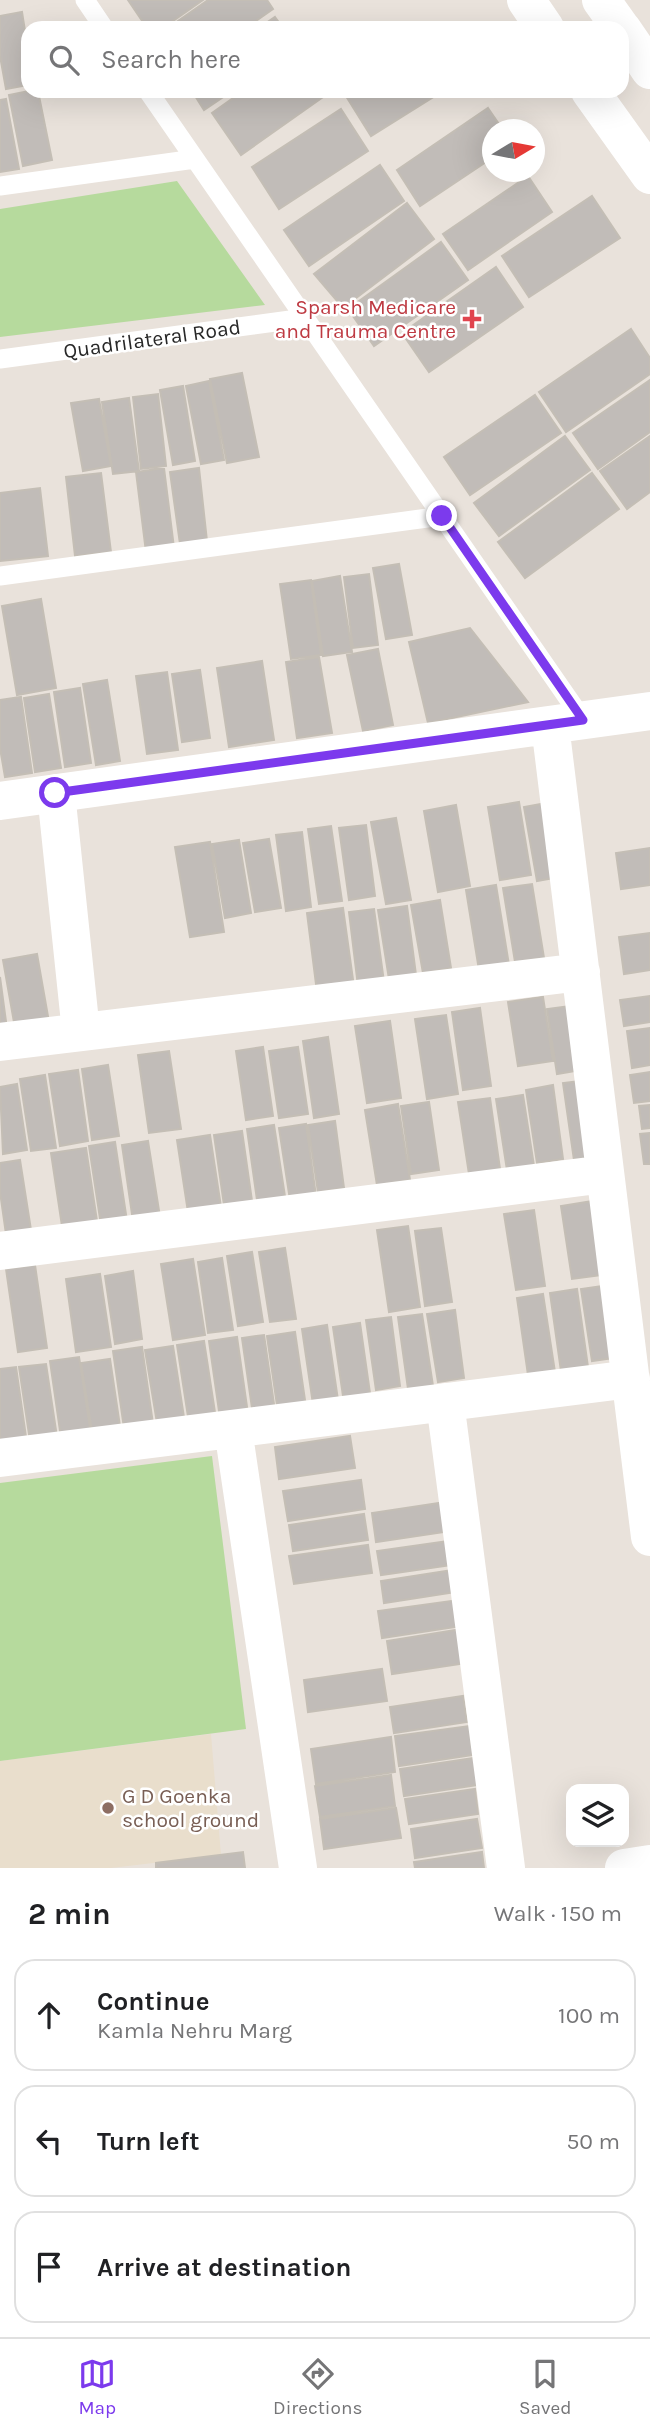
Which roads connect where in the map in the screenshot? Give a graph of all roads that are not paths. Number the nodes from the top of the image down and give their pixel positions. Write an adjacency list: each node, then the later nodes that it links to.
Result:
1 (85, 0): 4 (lane)
2 (526, 0): 5 (street)
3 (601, 0): 6 (street)
4 (99, 21)
5 (540, 21)
6 (615, 21)
7 (629, 40): 8 (street)
8 (650, 70)
9 (153, 98): 11 (lane)
10 (595, 98): 12 (street)
11 (195, 159): 13 (lane); 14 (lane)
12 (650, 175)
13 (0, 186)
14 (305, 318): 15 (lane, Quadrilateral Road); 16 (lane)
15 (0, 359)
16 (442, 516): 17 (lane); 19 (lane)
17 (0, 576)
18 (650, 711): 19 (street)
19 (567, 723): 20 (street); 22 (street)
20 (55, 793): 21 (street); 23 (street)
21 (0, 801)
22 (581, 972): 23 (street); 25 (street)
23 (81, 1032): 24 (street)
24 (0, 1042)
25 (605, 1174): 26 (street); 27 (street)
26 (0, 1251)
27 (631, 1379): 28 (street); 31 (street)
28 (445, 1402): 29 (street); 34 (street)
29 (233, 1429): 30 (street); 33 (street)
30 (0, 1458)
31 (650, 1537)
32 (650, 1864): 35 (street)
33 (298, 1868)
34 (506, 1868)
35 (624, 1868)

